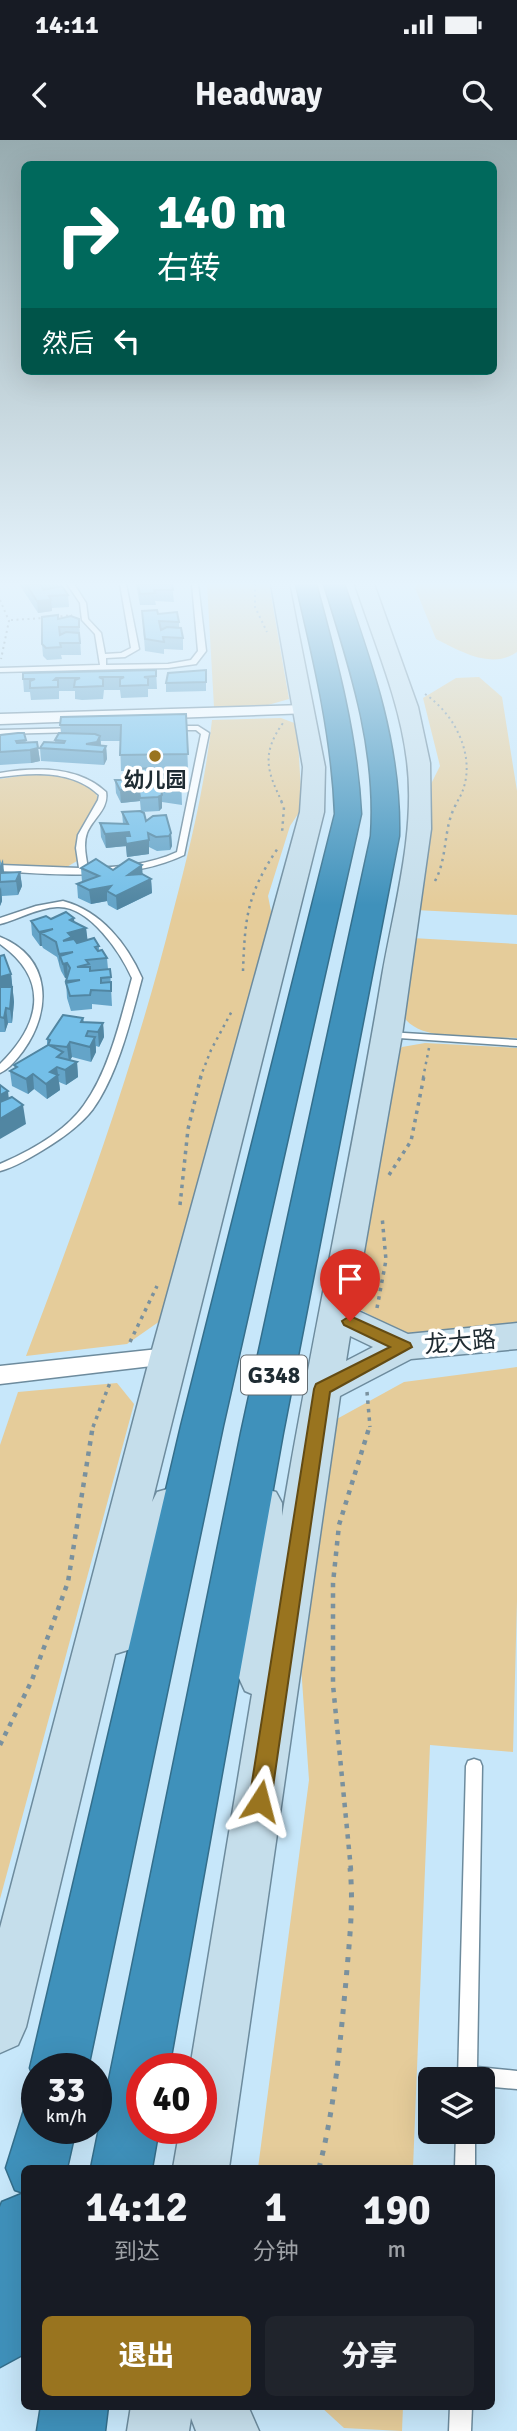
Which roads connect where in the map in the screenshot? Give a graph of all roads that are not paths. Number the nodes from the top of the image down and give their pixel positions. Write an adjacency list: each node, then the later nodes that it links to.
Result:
1 (297, 691): 5 (street)
2 (332, 691): 29 (highway, G348)
3 (367, 691): 12 (highway, G348)
4 (401, 691): 10 (street)
5 (300, 711): 6 (street); 26 (street)
6 (0, 719)
7 (160, 728): 14 (lane)
8 (93, 730): 9 (lane)
9 (0, 732)
10 (419, 763): 12 (street); 17 (street)
11 (0, 775): 14 (lane)
12 (385, 836): 30 (highway, G348)
13 (0, 868): 14 (lane)
14 (84, 870)
15 (0, 921): 22 (lane)
16 (0, 940): 20 (lane)
17 (387, 1035): 18 (lane); 23 (street)
18 (517, 1043)
19 (0, 1055): 20 (lane)
20 (13, 1058): 21 (lane)
21 (0, 1070)
22 (0, 1168)
23 (335, 1315): 25 (street); 28 (street)
24 (517, 1336): 25 (street, 龙大路)
25 (404, 1347): 28 (street)
26 (168, 1357): 27 (street); 31 (street)
27 (0, 1375)
28 (322, 1389): 33 (street)
29 (202, 1426): 31 (street); 35 (highway, G348)
30 (262, 1433): 33 (street); 42 (highway, G348)
31 (67, 1757): 34 (street)
32 (474, 1766): 36 (lane)
33 (260, 1801): 43 (street)
34 (0, 2027)
35 (62, 2053)
36 (467, 2067)
37 (495, 2079): 38 (lane)
38 (517, 2080)
39 (42, 2144): 41 (highway)
40 (466, 2144): 44 (lane)
41 (38, 2165)
42 (122, 2165)
43 (201, 2165)
44 (466, 2165)
45 (21, 2238): 46 (highway)
46 (0, 2334)
47 (74, 2410): 51 (highway)
48 (161, 2410): 52 (street)
49 (218, 2410): 53 (street)
50 (461, 2410): 54 (lane)
51 (71, 2431)
52 (158, 2431)
53 (228, 2431)
54 (460, 2431)

